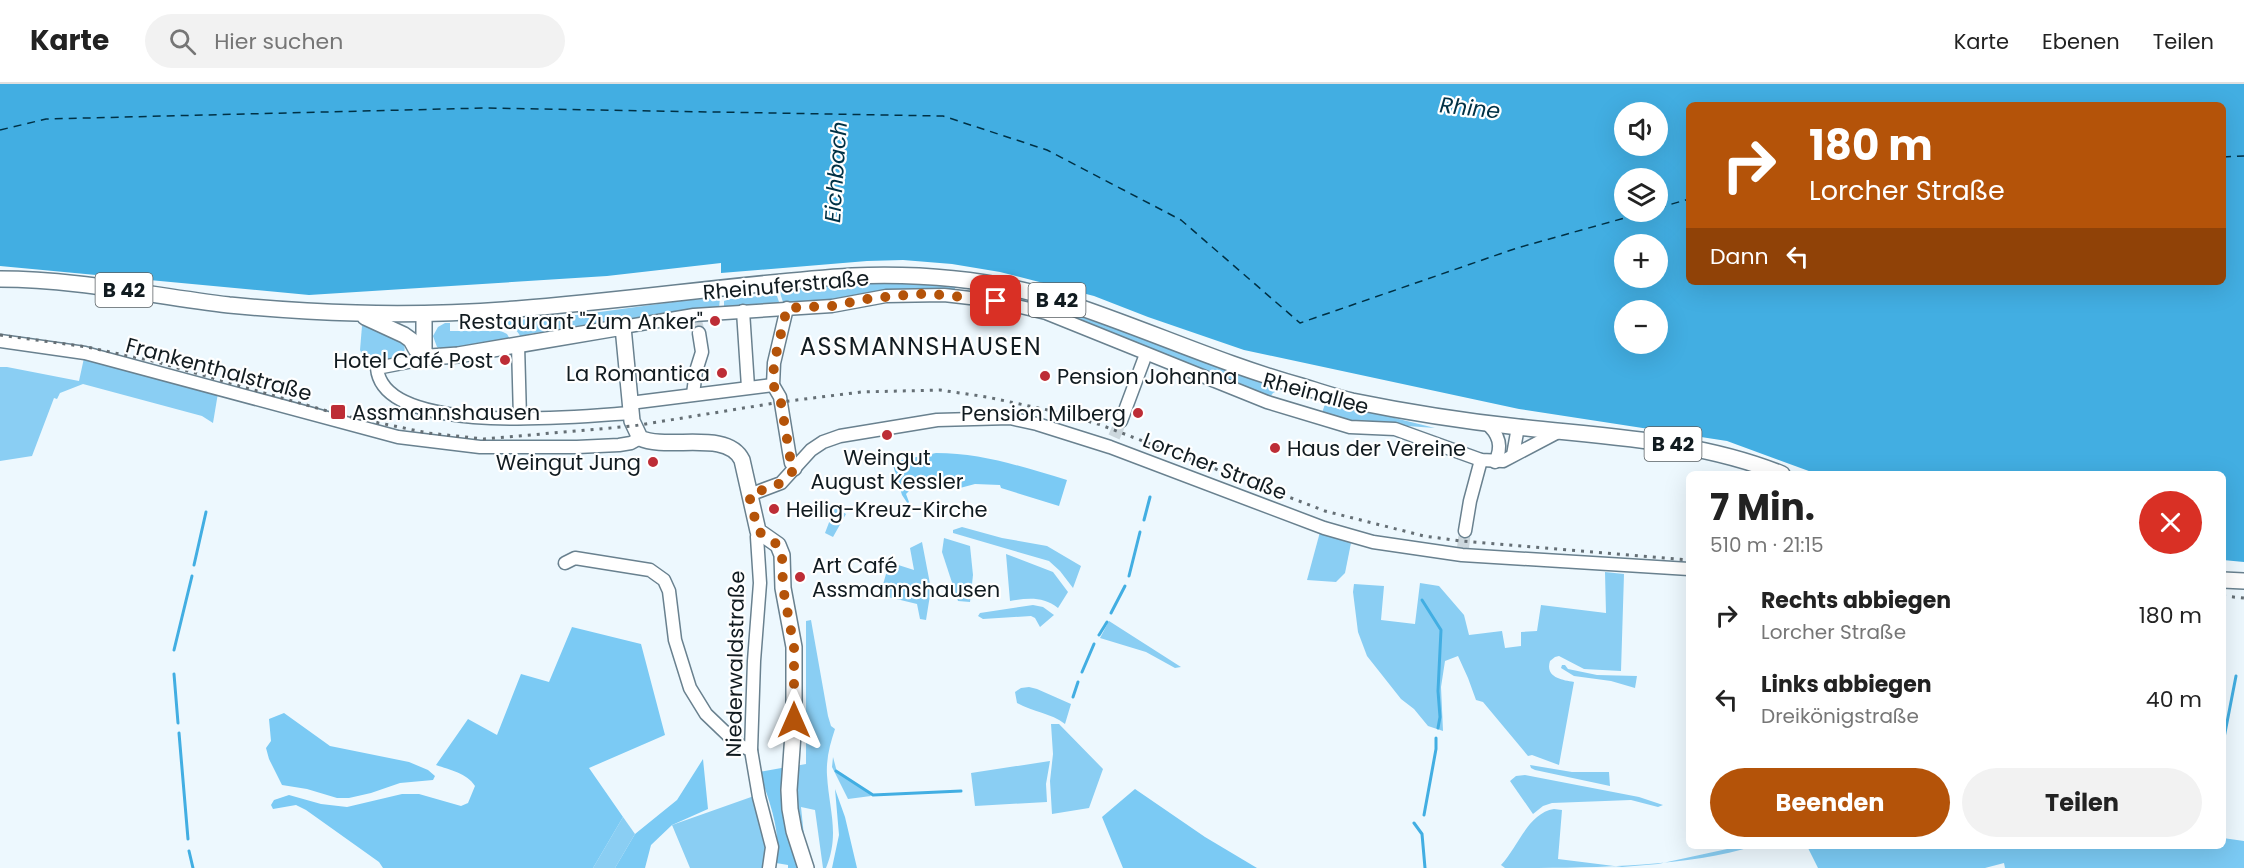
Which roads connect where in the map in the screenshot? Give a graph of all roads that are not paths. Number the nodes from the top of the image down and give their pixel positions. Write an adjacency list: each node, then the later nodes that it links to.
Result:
1 (0, 279): 4 (main road, B 42)
2 (787, 308): 3 (street, Rheinuferstraße); 12 (street, Rheinuferstraße); 13 (street)
3 (742, 311): 6 (street, Rheinuferstraße); 14 (street)
4 (357, 313): 5 (main road, B 42); 8 (main road)
5 (424, 314): 8 (main road); 11 (main road); 19 (main road, B 42)
6 (696, 323): 7 (street, Rheinuferstraße); 15 (street)
7 (623, 327): 10 (main road, Rheinuferstraße); 16 (main road)
8 (411, 339): 11 (main road)
9 (0, 341): 22 (street, Frankenthalstraße)
10 (518, 345): 11 (main road, Rheinuferstraße); 17 (street)
11 (424, 354): 17 (street)
12 (1146, 354): 18 (street); 24 (street, Rheinallee)
13 (773, 385): 14 (street); 26 (street)
14 (748, 387): 15 (street)
15 (693, 394): 16 (street)
16 (630, 408): 17 (street); 22 (main road)
17 (520, 418)
18 (1120, 421)
19 (1486, 423): 20 (main road, B 42); 25 (street)
20 (1518, 427): 21 (main road, B 42); 23 (street)
21 (1560, 431): 23 (street, Rheinallee); 27 (main road, B 42)
22 (640, 438): 28 (main road)
23 (1513, 455): 25 (street, Rheinallee)
24 (1481, 460): 25 (street, Rheinallee); 30 (street)
25 (1495, 462)
26 (795, 469): 28 (street, Lorcher Straße); 32 (street, Lorcher Straße)
27 (1773, 471)
28 (749, 495): 29 (main road)
29 (758, 531): 35 (street, Niederwaldstraße); 37 (main road)
30 (1465, 531)
31 (565, 563): 35 (street)
32 (1686, 569)
33 (2226, 580): 34 (main road)
34 (2244, 581)
35 (751, 750): 36 (street, Niederwaldstraße)
36 (769, 868)
37 (806, 868)

